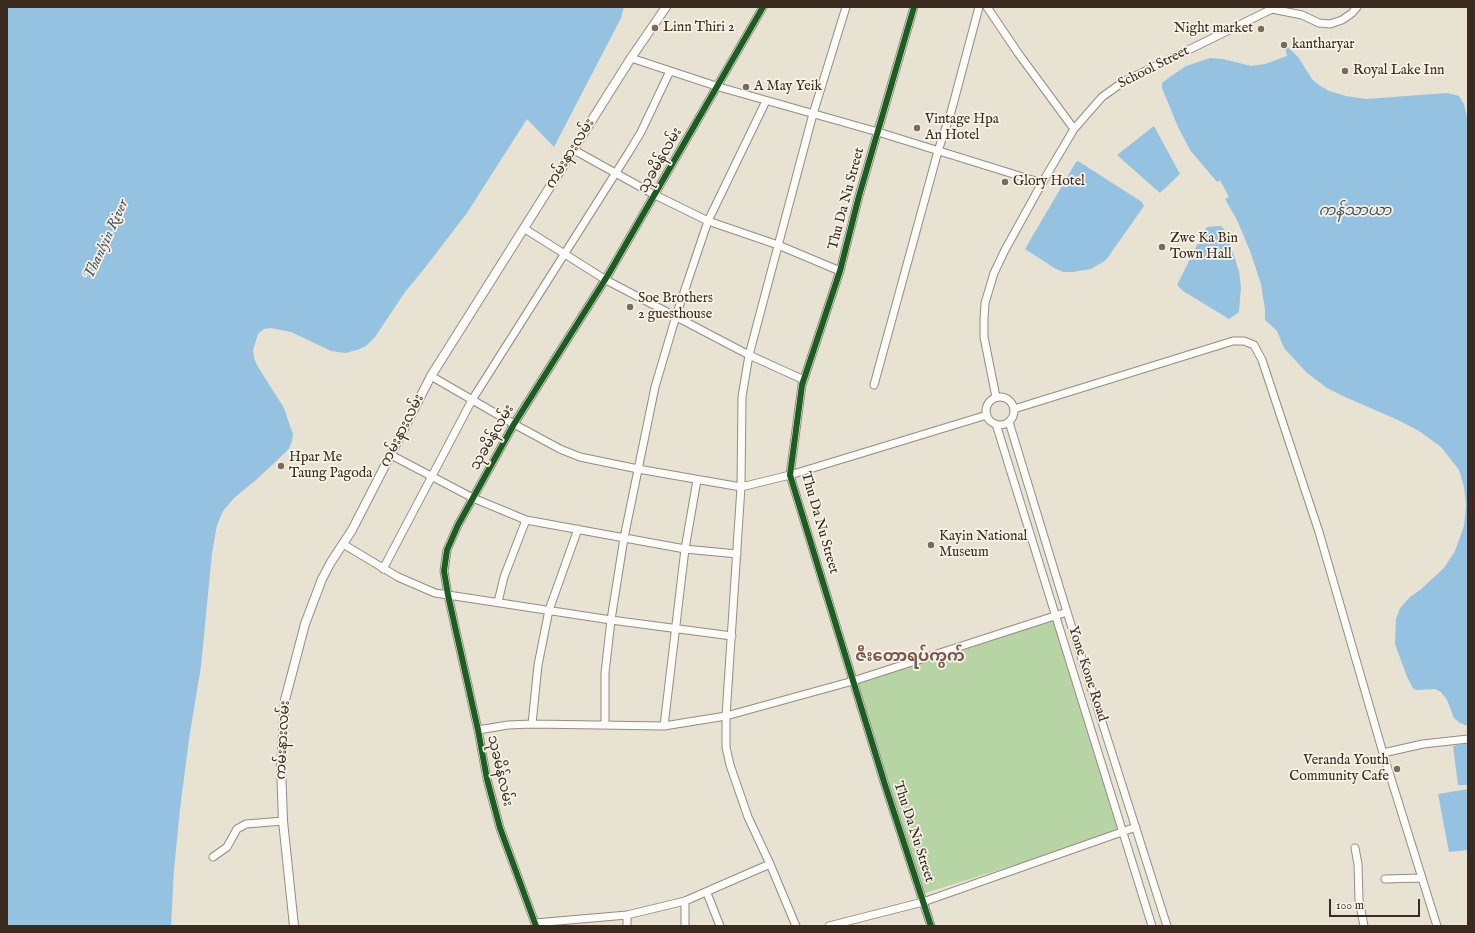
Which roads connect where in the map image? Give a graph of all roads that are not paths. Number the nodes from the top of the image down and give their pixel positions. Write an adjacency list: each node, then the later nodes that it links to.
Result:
1 (666, 7): 11 (main road, ကမ်းနားလမ်း)
2 (764, 7): 13 (street, သုခမိန်လမ်း)
3 (846, 7): 15 (street)
4 (914, 7): 17 (street, Thu Da Nu Street)
5 (979, 7): 19 (street)
6 (987, 7): 16 (street)
7 (1298, 7): 10 (street)
8 (1357, 7): 10 (street, School Street)
9 (1271, 9): 10 (street, School Street); 16 (street, School Street)
10 (1302, 15)
11 (631, 58): 12 (street); 18 (main road, ကမ်းနားလမ်း)
12 (670, 71): 13 (street); 20 (street)
13 (719, 87): 14 (street); 22 (street, သုခမိန်လမ်း)
14 (766, 100): 15 (street); 23 (street)
15 (812, 114): 17 (street); 25 (street)
16 (1074, 129): 21 (street, School Street)
17 (878, 132): 19 (street); 27 (street, Thu Da Nu Street)
18 (574, 150): 20 (street); 24 (main road, ကမ်းနားလမ်း)
19 (938, 152): 21 (street); 33 (street)
20 (616, 174): 22 (street); 26 (street)
21 (1042, 183): 34 (street, School Street)
22 (655, 195): 23 (street); 28 (street, သုခမိန်လမ်း)
23 (708, 221): 25 (street); 29 (street)
24 (524, 229): 26 (street); 31 (main road, ကမ်းနားလမ်း)
25 (778, 245): 27 (street); 30 (street)
26 (565, 254): 28 (street); 35 (street)
27 (840, 272): 32 (street, Thu Da Nu Street)
28 (606, 280): 29 (street); 39 (street, သုခမိန်လမ်း)
29 (676, 316): 30 (street); 42 (street)
30 (749, 355): 32 (street); 46 (street)
31 (431, 376): 35 (street); 41 (main road, ကမ်းနားလမ်း)
32 (804, 380): 44 (street, Thu Da Nu Street)
33 (874, 385)
34 (996, 397): 36 (street); 37 (street)
35 (472, 400): 39 (street); 43 (street)
36 (1014, 409): 38 (street); 72 (street)
37 (987, 414): 40 (street); 44 (street)
38 (1009, 422): 40 (street); 48 (street, Yone Kone Road)
39 (514, 424): 42 (street); 47 (street, သုခမိန်လမ်း)
40 (996, 424): 49 (street)
41 (391, 454): 43 (street); 53 (main road, ကမ်းနားလမ်း)
42 (638, 469): 45 (street); 52 (street)
43 (432, 475): 47 (street); 56 (street)
44 (790, 475): 46 (street); 65 (street, Thu Da Nu Street)
45 (697, 480): 46 (street); 54 (street)
46 (741, 487): 55 (street)
47 (473, 498): 50 (street); 57 (street, သုခမိန်လမ်း)
48 (1036, 511): 49 (street); 60 (street, Yone Kone Road)
49 (1024, 514): 61 (street)
50 (526, 520): 51 (street); 58 (street)
51 (578, 529): 52 (street); 59 (street)
52 (624, 538): 54 (street); 62 (street)
53 (343, 544): 56 (street); 73 (main road, ကမ်းနားလမ်း)
54 (685, 549): 55 (street); 63 (street)
55 (737, 554): 64 (street)
56 (383, 569): 57 (street)
57 (448, 595): 58 (street); 70 (street, သုခမိန်လမ်း)
58 (498, 602): 59 (street)
59 (549, 610): 62 (street); 67 (street)
60 (1067, 612): 61 (street); 74 (street, Yone Kone Road)
61 (1055, 615): 65 (street); 75 (street)
62 (611, 620): 63 (street); 68 (street)
63 (675, 629): 64 (street); 69 (street)
64 (732, 636): 66 (street)
65 (853, 681): 66 (street); 83 (street, Thu Da Nu Street)
66 (726, 716): 69 (street); 78 (street)
67 (532, 724): 68 (street); 70 (street)
68 (605, 725): 69 (street)
69 (664, 726)
70 (478, 730): 85 (street, သုခမိန်လမ်း)
71 (1468, 739): 72 (street)
72 (1383, 753): 79 (street)
73 (283, 821): 77 (street); 86 (main road, ကမ်းနားလမ်း)
74 (1136, 827): 75 (street); 94 (street, Yone Kone Road)
75 (1123, 831): 83 (street); 93 (street)
76 (1355, 848): 95 (street)
77 (212, 857)
78 (770, 864): 81 (street); 90 (street)
79 (1422, 878): 80 (street); 96 (street)
80 (1385, 879)
81 (707, 893): 82 (street); 89 (street)
82 (685, 901): 84 (street); 88 (street)
83 (923, 902): 91 (street); 92 (street, Thu Da Nu Street)
84 (627, 915): 85 (street); 87 (street)
85 (536, 924)
86 (294, 926)
87 (627, 926)
88 (685, 926)
89 (720, 926)
90 (796, 926)
91 (829, 926)
92 (931, 926)
93 (1152, 926)
94 (1167, 926)
95 (1364, 926)
96 (1437, 926)

